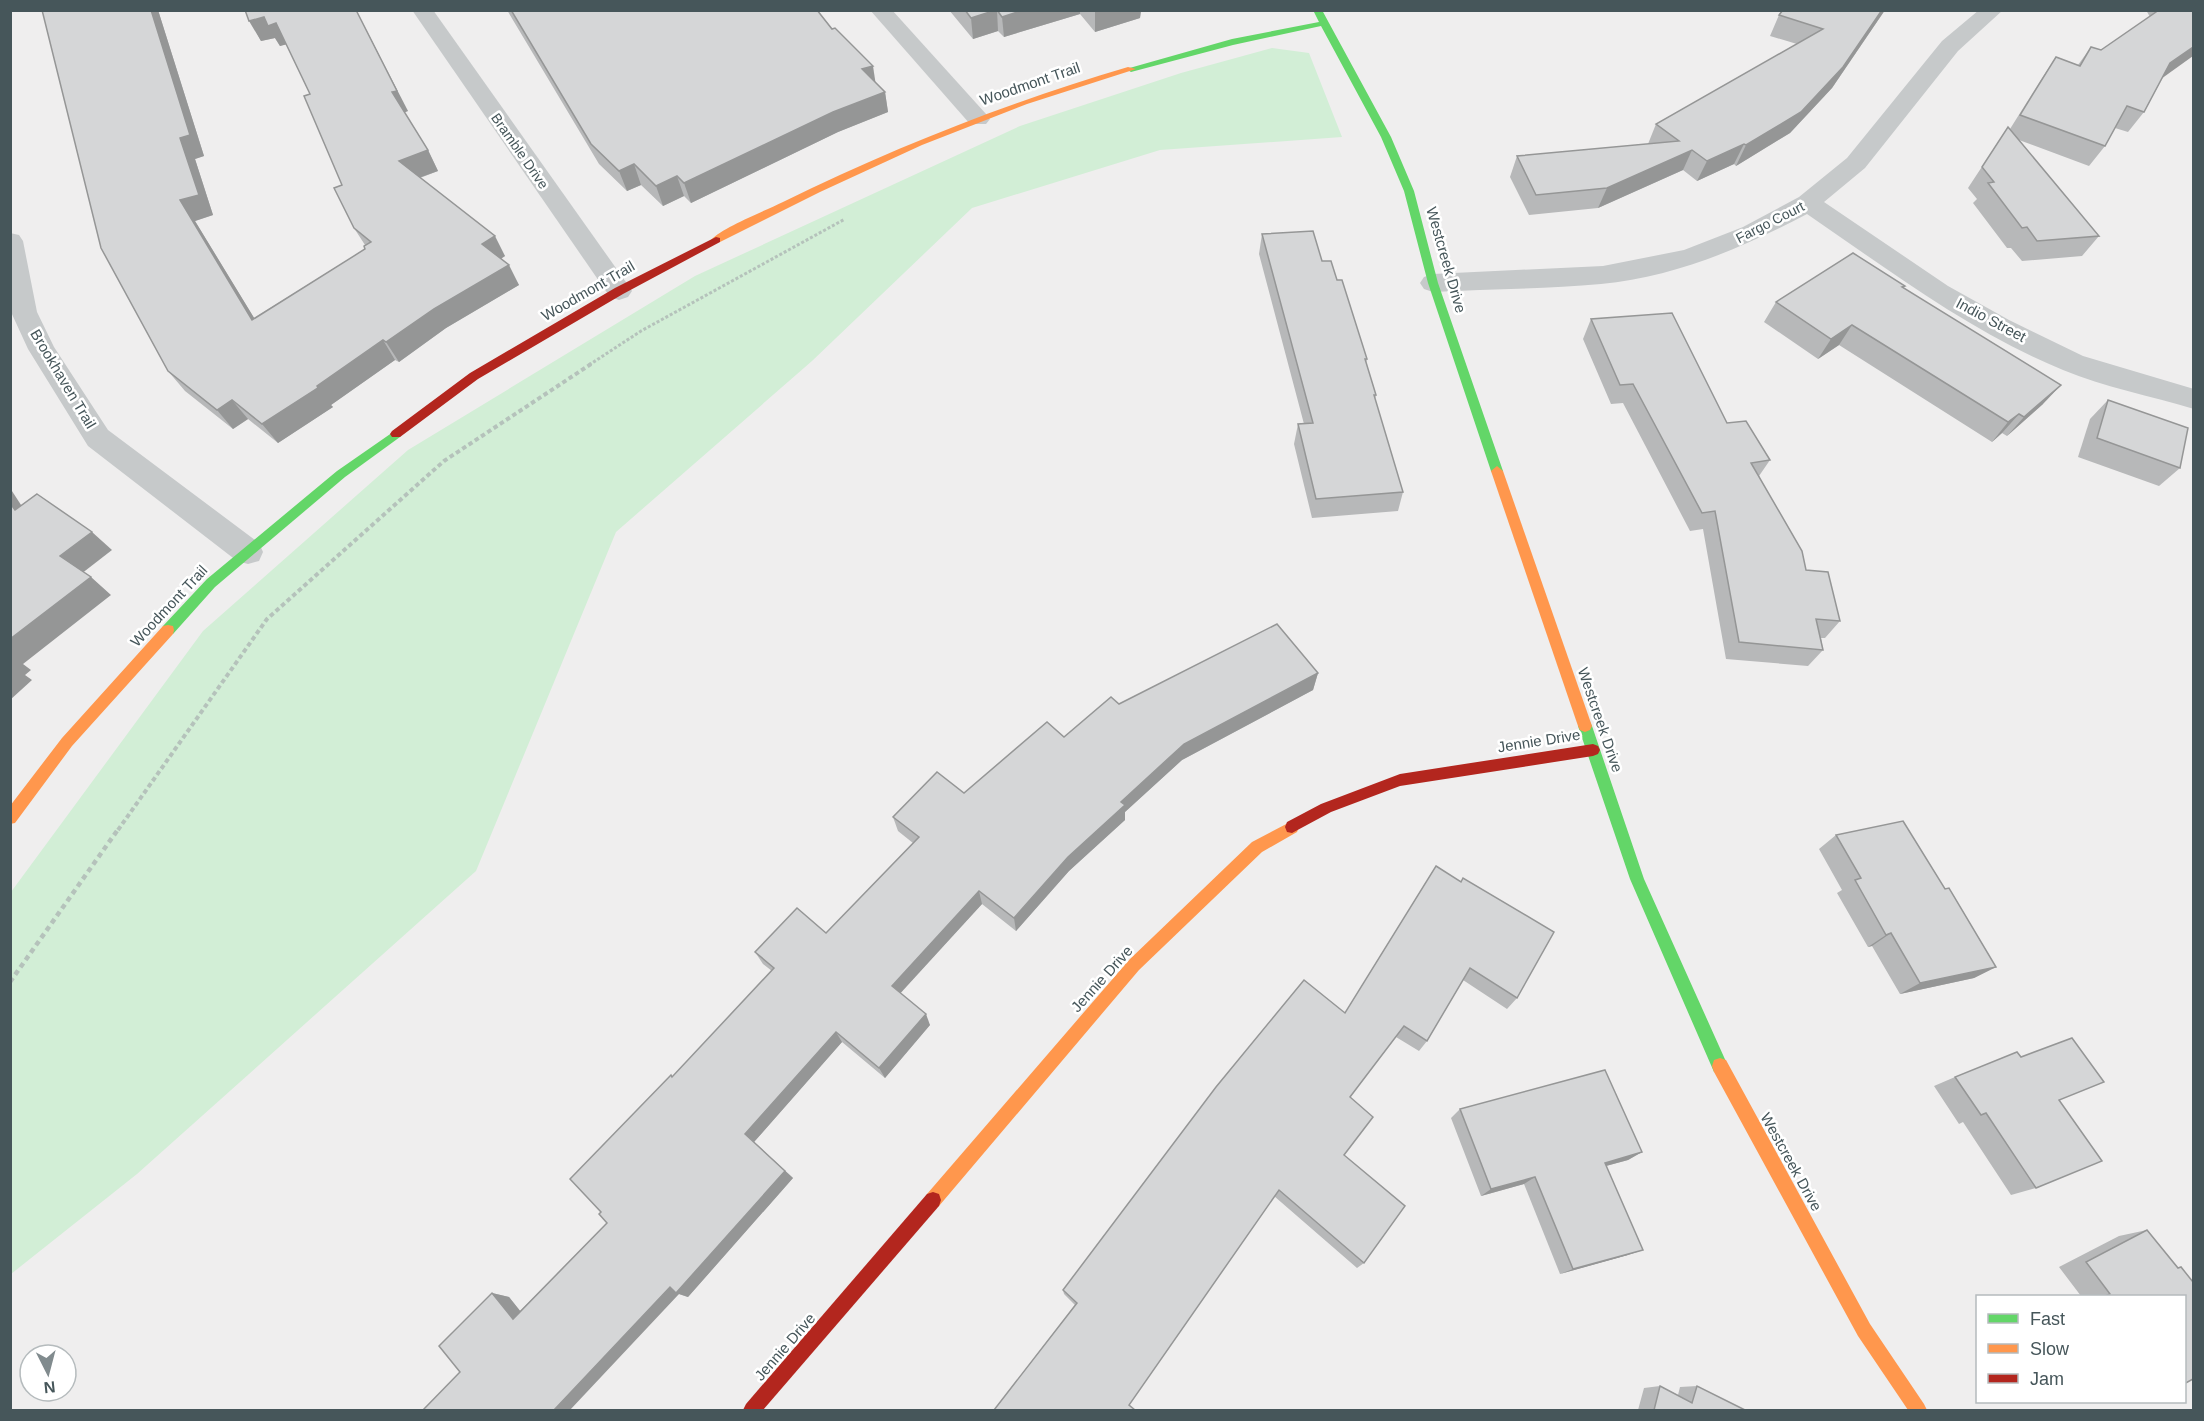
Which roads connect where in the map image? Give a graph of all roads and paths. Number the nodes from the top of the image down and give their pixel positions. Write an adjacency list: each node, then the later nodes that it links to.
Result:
1 (422, 10): 11 (street, Bramble Drive)
2 (880, 10): 6 (street)
3 (1317, 10): 5 (street, Westcreek Drive)
4 (1993, 10): 7 (street, Fargo Court)
5 (1325, 23): 6 (street, Woodmont Trail); 10 (street, Westcreek Drive)
6 (978, 119): 11 (street, Woodmont Trail)
7 (1808, 203): 10 (street, Fargo Court); 12 (street, Indio Street)
8 (847, 218): 16 (path)
9 (10, 241): 13 (street, Brookhaven Trail)
10 (1433, 283): 14 (street, Westcreek Drive)
11 (619, 291): 13 (street, Woodmont Trail)
12 (2193, 399)
13 (248, 552): 15 (street, Woodmont Trail)
14 (1593, 750): 17 (street, Jennie Drive); 18 (street, Westcreek Drive)
15 (10, 818)
16 (10, 982)
17 (752, 1410)
18 (1918, 1410)

